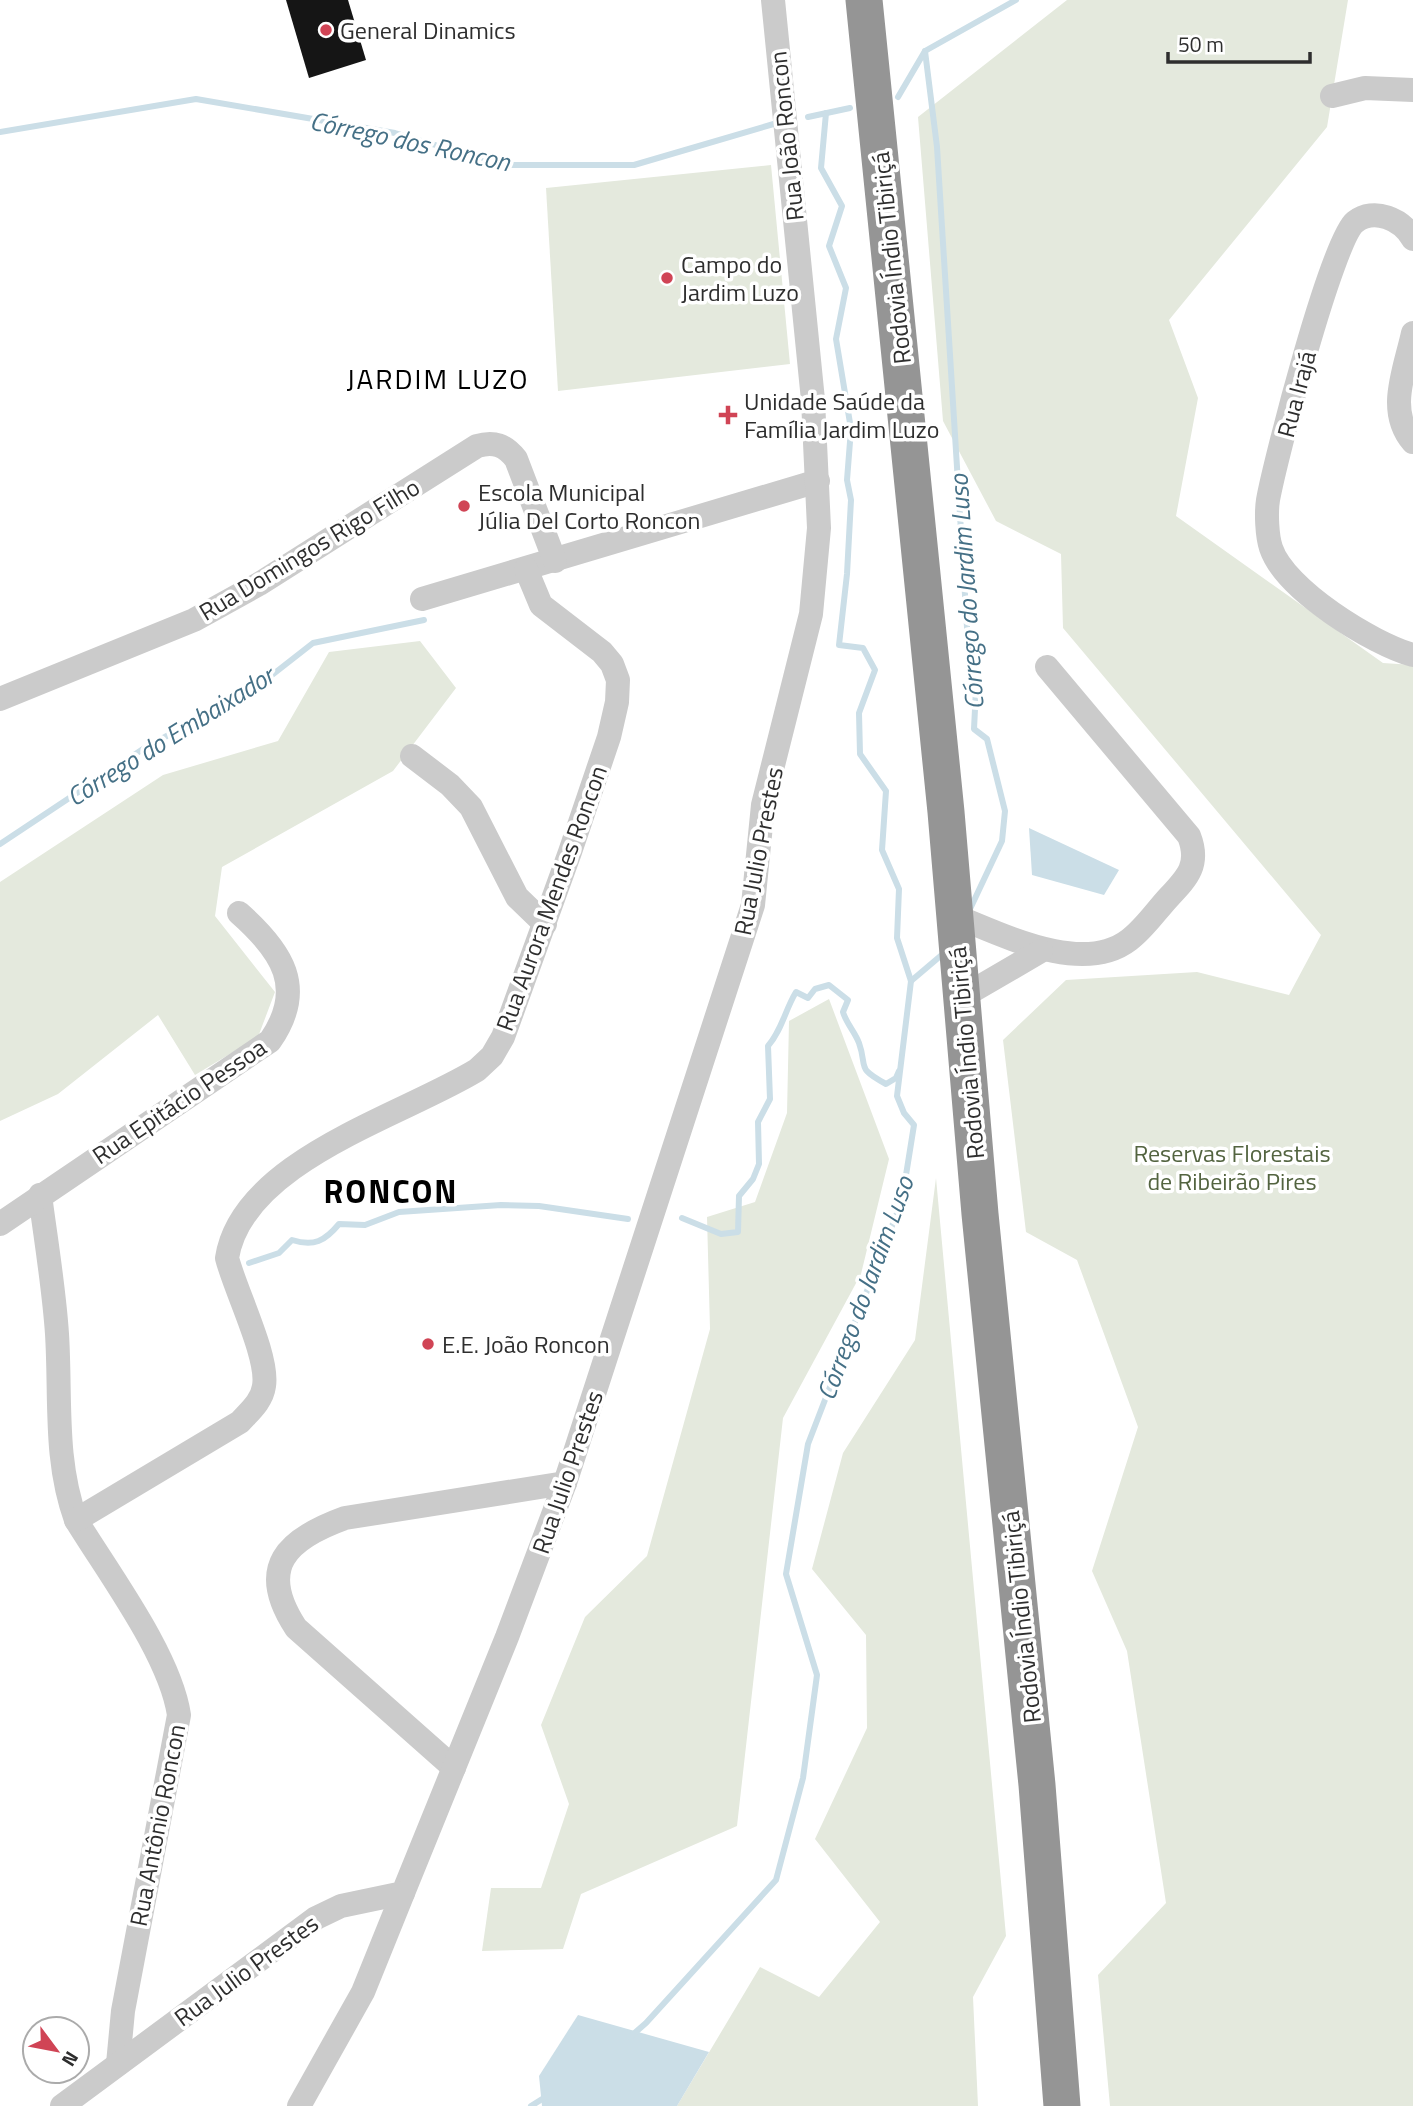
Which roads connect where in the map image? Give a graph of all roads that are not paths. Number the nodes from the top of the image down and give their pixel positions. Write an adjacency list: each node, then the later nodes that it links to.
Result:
1 (773, 0): 8 (street, Rua João Roncon)
2 (864, 0): 17 (highway, Rodovia Índio Tibiriçá)
3 (1413, 90): 4 (street)
4 (1332, 96)
5 (1413, 239): 12 (street, Rua Irajá)
6 (1413, 334): 7 (street)
7 (1413, 442)
8 (818, 481): 9 (street); 23 (street, Rua Julio Prestes)
9 (555, 561): 10 (street); 14 (street, Rua Domingos Rigo Filho)
10 (526, 569): 11 (street); 18 (street, Rua Aurora Mendes Roncon)
11 (422, 599)
12 (1413, 655)
13 (1047, 667): 19 (street)
14 (0, 699)
15 (412, 756): 18 (street)
16 (239, 913): 21 (street, Rua Epitácio Pessoa)
17 (955, 916): 19 (street); 20 (highway, Rodovia Índio Tibiriçá)
18 (545, 924): 24 (street, Rua Aurora Mendes Roncon)
19 (1041, 951): 20 (street)
20 (962, 997): 30 (highway, Rodovia Índio Tibiriçá)
21 (40, 1195): 22 (street, Rua Epitácio Pessoa); 24 (street, Rua Antônio Roncon)
22 (0, 1224)
23 (565, 1483): 25 (street, Rua Julio Prestes); 25 (street)
24 (76, 1520): 27 (street, Rua Antônio Roncon)
25 (454, 1768): 26 (street, Rua Julio Prestes)
26 (403, 1893): 27 (street, Rua Julio Prestes); 29 (street)
27 (118, 2064): 28 (street, Rua Julio Prestes)
28 (62, 2106)
29 (299, 2106)
30 (1062, 2106)

